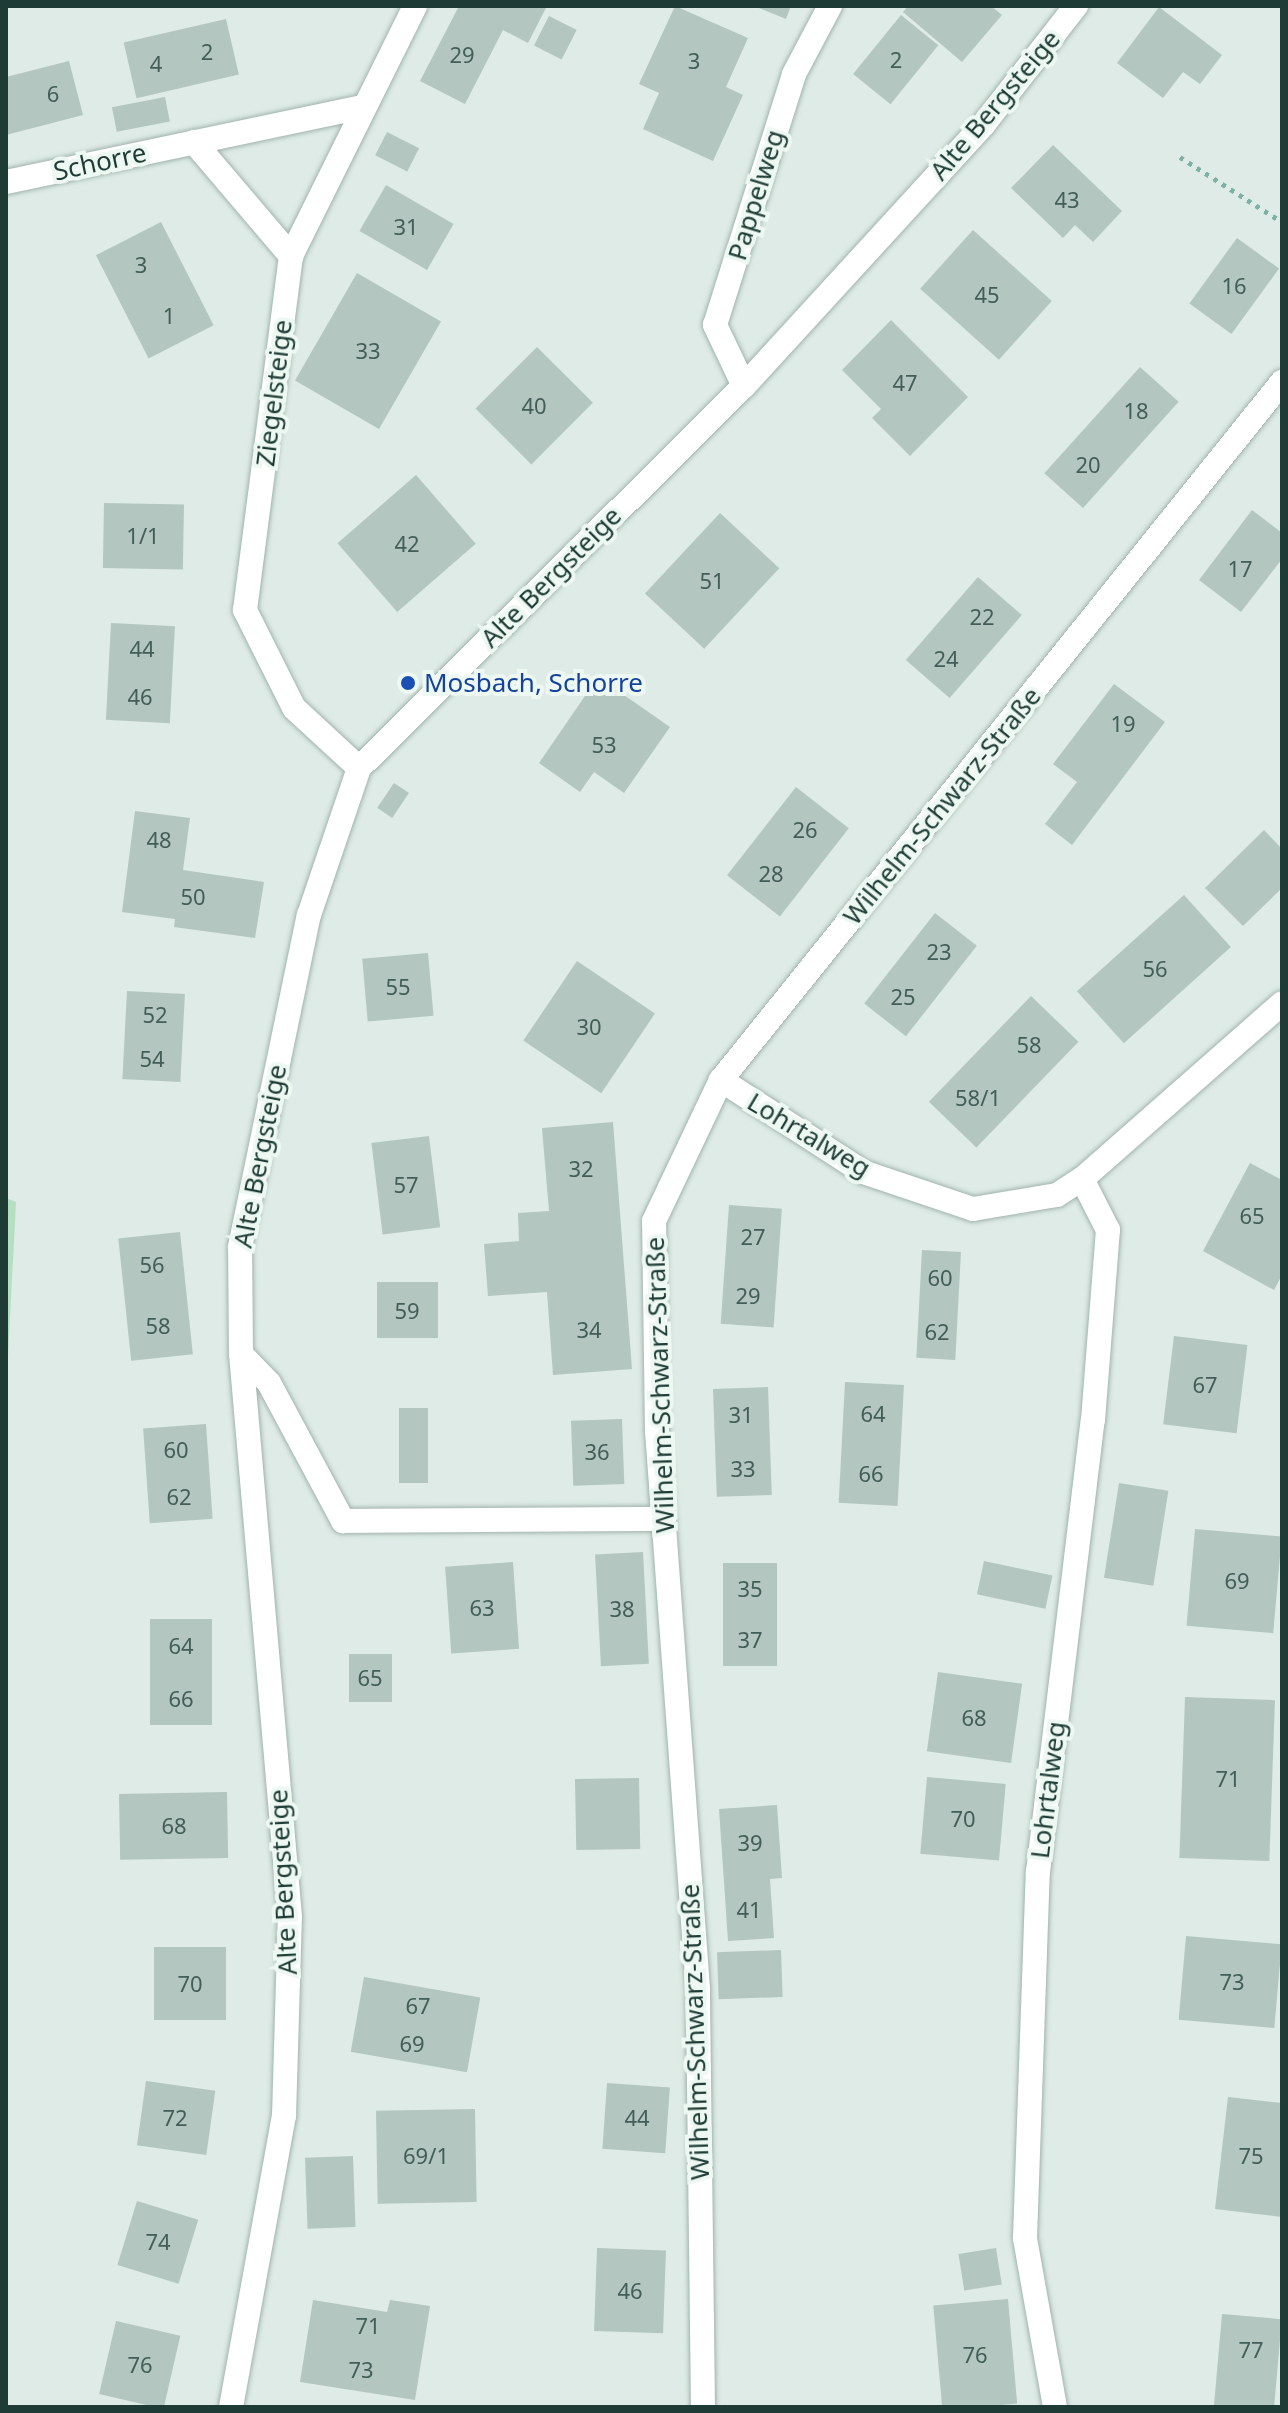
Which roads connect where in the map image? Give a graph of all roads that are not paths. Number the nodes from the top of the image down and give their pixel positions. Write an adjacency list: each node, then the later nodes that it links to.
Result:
1 (415, 6): 4 (street, Ziegelsteige)
2 (830, 6): 9 (street, Pappelweg)
3 (1076, 6): 9 (street, Alte Bergsteige)
4 (361, 107): 5 (street, Schorre); 7 (street, Ziegelsteige)
5 (194, 142): 6 (street, Schorre); 7 (street)
6 (6, 182)
7 (291, 256): 10 (street, Ziegelsteige)
8 (1282, 382): 12 (street, Wilhelm-Schwarz-Straße)
9 (744, 386): 10 (street, Alte Bergsteige)
10 (359, 768): 14 (street, Alte Bergsteige)
11 (1282, 1003): 13 (street, Lohrtalweg)
12 (721, 1080): 13 (street, Lohrtalweg); 15 (street, Wilhelm-Schwarz-Straße)
13 (1082, 1179): 18 (street, Lohrtalweg)
14 (241, 1354): 15 (street); 16 (street, Alte Bergsteige)
15 (664, 1519): 17 (street, Wilhelm-Schwarz-Straße)
16 (231, 2407)
17 (703, 2407)
18 (1055, 2407)

